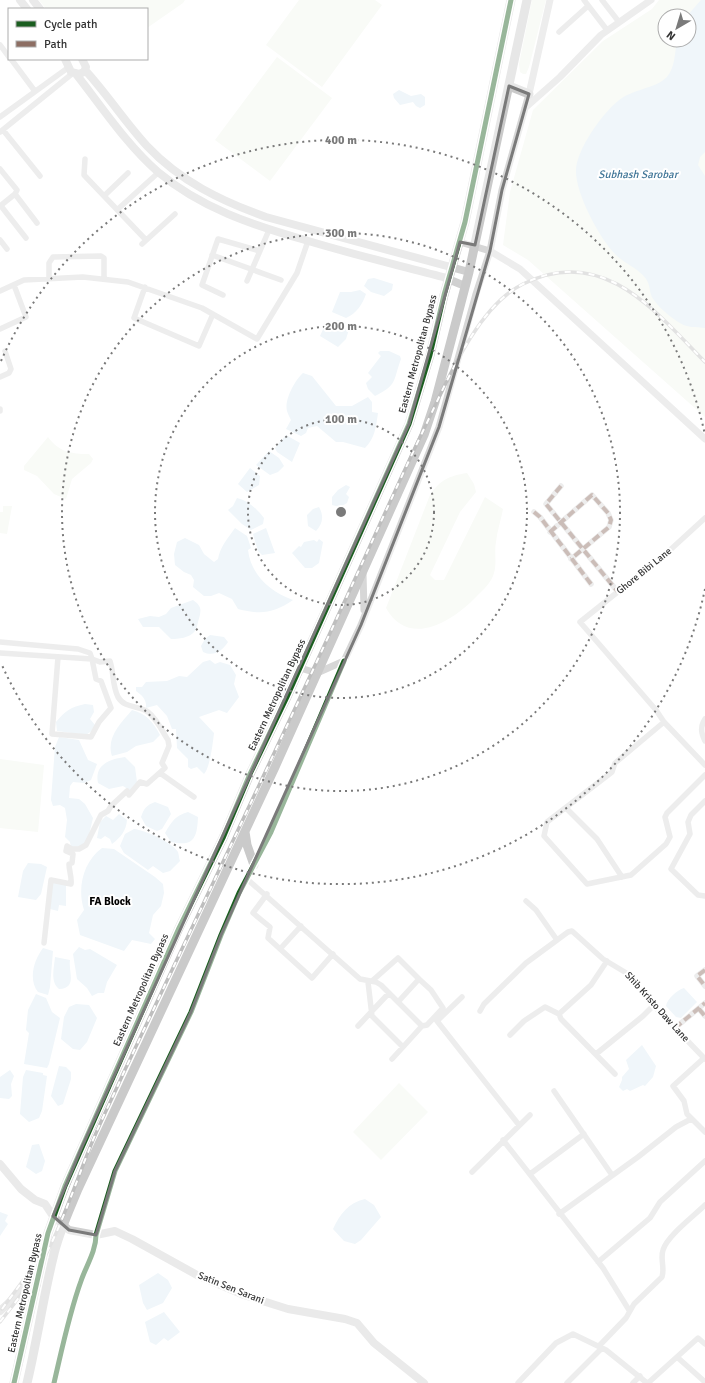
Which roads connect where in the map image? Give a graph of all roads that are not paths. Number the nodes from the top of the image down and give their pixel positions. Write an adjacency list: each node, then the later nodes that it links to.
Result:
1 (20, 0): 9 (main road)
2 (511, 0): 44 (main road, Eastern Metropolitan Bypass)
3 (527, 0): 19 (main road, Eastern Metropolitan Bypass)
4 (550, 0): 21 (street)
5 (584, 0): 8 (street)
6 (602, 0): 10 (street)
7 (648, 1): 10 (street)
8 (588, 6): 11 (street); 12 (street)
9 (26, 8)
10 (619, 22): 11 (street)
11 (607, 30): 22 (street)
12 (559, 32)
13 (0, 45): 14 (street)
14 (8, 55)
15 (12, 60): 20 (street)
16 (83, 60): 18 (main road)
17 (70, 66): 18 (main road); 20 (street); 24 (street); 26 (main road)
18 (85, 70): 25 (main road)
19 (509, 86): 21 (main road); 45 (main road, Eastern Metropolitan Bypass)
20 (34, 90): 23 (street)
21 (529, 94): 22 (street)
22 (525, 108): 48 (street)
23 (0, 117)
24 (1, 131): 31 (street)
25 (146, 145): 26 (main road); 35 (main road)
26 (139, 152): 29 (main road)
27 (85, 159): 33 (street)
28 (0, 169): 32 (street)
29 (159, 172): 36 (street); 38 (main road)
30 (128, 173): 33 (street)
31 (40, 176)
32 (15, 194): 34 (street); 39 (street)
33 (104, 196): 36 (street)
34 (0, 206): 41 (street)
35 (238, 207): 38 (main road); 50 (main road)
36 (118, 209): 37 (street)
37 (175, 214)
38 (234, 218): 40 (main road)
39 (37, 223)
40 (269, 230): 43 (main road); 47 (street)
41 (26, 238)
42 (0, 240): 46 (street)
43 (308, 241): 56 (main road); 63 (street)
44 (460, 242): 45 (street); 50 (main road, Eastern Metropolitan Bypass)
45 (475, 245): 48 (street); 52 (main road, Eastern Metropolitan Bypass)
46 (7, 249)
47 (260, 251): 49 (street); 51 (street)
48 (490, 251): 67 (street); 78 (street)
49 (212, 256): 51 (street); 62 (street)
50 (452, 267): 52 (main road); 56 (main road, Eastern Metropolitan Bypass)
51 (252, 270): 55 (street); 57 (street)
52 (469, 272): 59 (main road, Eastern Metropolitan Bypass)
53 (104, 278): 54 (street); 54 (street); 60 (street)
54 (49, 279): 58 (street)
55 (281, 280)
56 (448, 280): 59 (main road); 84 (main road, Eastern Metropolitan Bypass)
57 (247, 281)
58 (14, 284): 61 (street); 64 (street)
59 (465, 286): 75 (main road, Eastern Metropolitan Bypass)
60 (145, 287): 63 (street); 63 (street)
61 (0, 291)
62 (223, 295)
63 (213, 314)
64 (0, 329)
65 (5, 351): 66 (street)
66 (0, 378)
67 (705, 438)
68 (560, 486): 71 (street)
69 (534, 512): 72 (street)
70 (705, 518): 77 (street, Ghore Bibi Lane)
71 (561, 523): 72 (street); 73 (street); 73 (street)
72 (550, 532): 74 (street)
73 (583, 549): 74 (street); 77 (street)
74 (571, 559): 76 (street)
75 (363, 573): 78 (street); 85 (main road, Eastern Metropolitan Bypass)
76 (591, 584)
77 (618, 592): 87 (street, Ghore Bibi Lane)
78 (364, 614): 83 (street)
79 (0, 642): 82 (street)
80 (0, 653): 81 (street)
81 (58, 657): 82 (street); 82 (street)
82 (92, 659): 90 (street)
83 (344, 661): 85 (street); 96 (street)
84 (300, 668): 85 (street); 147 (main road, Eastern Metropolitan Bypass)
85 (317, 673): 95 (main road, Eastern Metropolitan Bypass)
86 (705, 719): 88 (street)
87 (664, 722): 89 (street); 94 (street)
88 (705, 742)
89 (705, 765)
90 (160, 773): 92 (street); 104 (street)
91 (705, 775): 97 (street)
92 (194, 797)
93 (705, 801): 100 (street)
94 (566, 808): 97 (street); 97 (street)
95 (245, 832): 96 (main road); 148 (main road, Eastern Metropolitan Bypass)
96 (254, 865): 98 (street)
97 (622, 877)
98 (247, 879): 99 (street); 149 (street)
99 (267, 894): 102 (street); 105 (street)
100 (705, 896)
101 (526, 901): 103 (street)
102 (301, 926): 105 (street); 106 (street)
103 (558, 940): 107 (street, Shib Kristo Daw Lane); 121 (street, Shib Kristo Daw Lane)
104 (44, 943)
105 (280, 949): 109 (street)
106 (333, 954): 109 (street); 111 (street)
107 (607, 960): 118 (street, Shib Kristo Daw Lane); 122 (street)
108 (705, 970): 113 (street)
109 (312, 978): 112 (street)
110 (419, 978): 111 (street); 116 (street); 125 (street)
111 (370, 981): 114 (street); 120 (street)
112 (310, 985)
113 (705, 986)
114 (389, 993): 116 (street); 120 (street)
115 (462, 998): 136 (street)
116 (398, 1002): 125 (street)
117 (705, 1003): 119 (street)
118 (654, 1004): 126 (street, Shib Kristo Daw Lane); 129 (street)
119 (699, 1009): 123 (street); 126 (street)
120 (371, 1012): 124 (street); 128 (street)
121 (480, 1012)
122 (559, 1014): 127 (street); 129 (street)
123 (705, 1016)
124 (358, 1026)
125 (422, 1026): 128 (street)
126 (675, 1028): 131 (street, Shib Kristo Daw Lane)
127 (510, 1035)
128 (403, 1047): 130 (street)
129 (596, 1054): 132 (street)
130 (392, 1059)
131 (704, 1059): 135 (street)
132 (615, 1074)
133 (554, 1092): 138 (street)
134 (530, 1115): 136 (street)
135 (691, 1119): 137 (street); 144 (street)
136 (519, 1125): 139 (street)
137 (705, 1132)
138 (584, 1134): 143 (street); 144 (street)
139 (503, 1140): 142 (street); 143 (street)
140 (705, 1161): 150 (street)
141 (0, 1164): 147 (main road, Satin Sen Sarani)
142 (472, 1172)
143 (530, 1174): 146 (street)
144 (612, 1175): 146 (street)
145 (705, 1205): 152 (street)
146 (559, 1214): 150 (street)
147 (53, 1216): 148 (main road, Satin Sen Sarani); 151 (main road, Eastern Metropolitan Bypass)
148 (63, 1226): 149 (main road, Satin Sen Sarani); 160 (main road, Eastern Metropolitan Bypass)
149 (96, 1235): 161 (street); 162 (main road, Satin Sen Sarani)
150 (598, 1262): 152 (street)
151 (36, 1284): 153 (main road); 159 (main road, Eastern Metropolitan Bypass)
152 (629, 1310): 155 (street)
153 (0, 1311)
154 (705, 1344): 156 (street)
155 (601, 1347): 157 (street); 163 (street); 164 (street)
156 (677, 1357): 158 (street); 166 (street)
157 (640, 1376): 165 (street); 166 (street)
158 (705, 1382)
159 (14, 1383)
160 (27, 1383)
161 (54, 1383)
162 (424, 1383)
163 (518, 1383)
164 (567, 1383)
165 (633, 1383)
166 (647, 1383)

